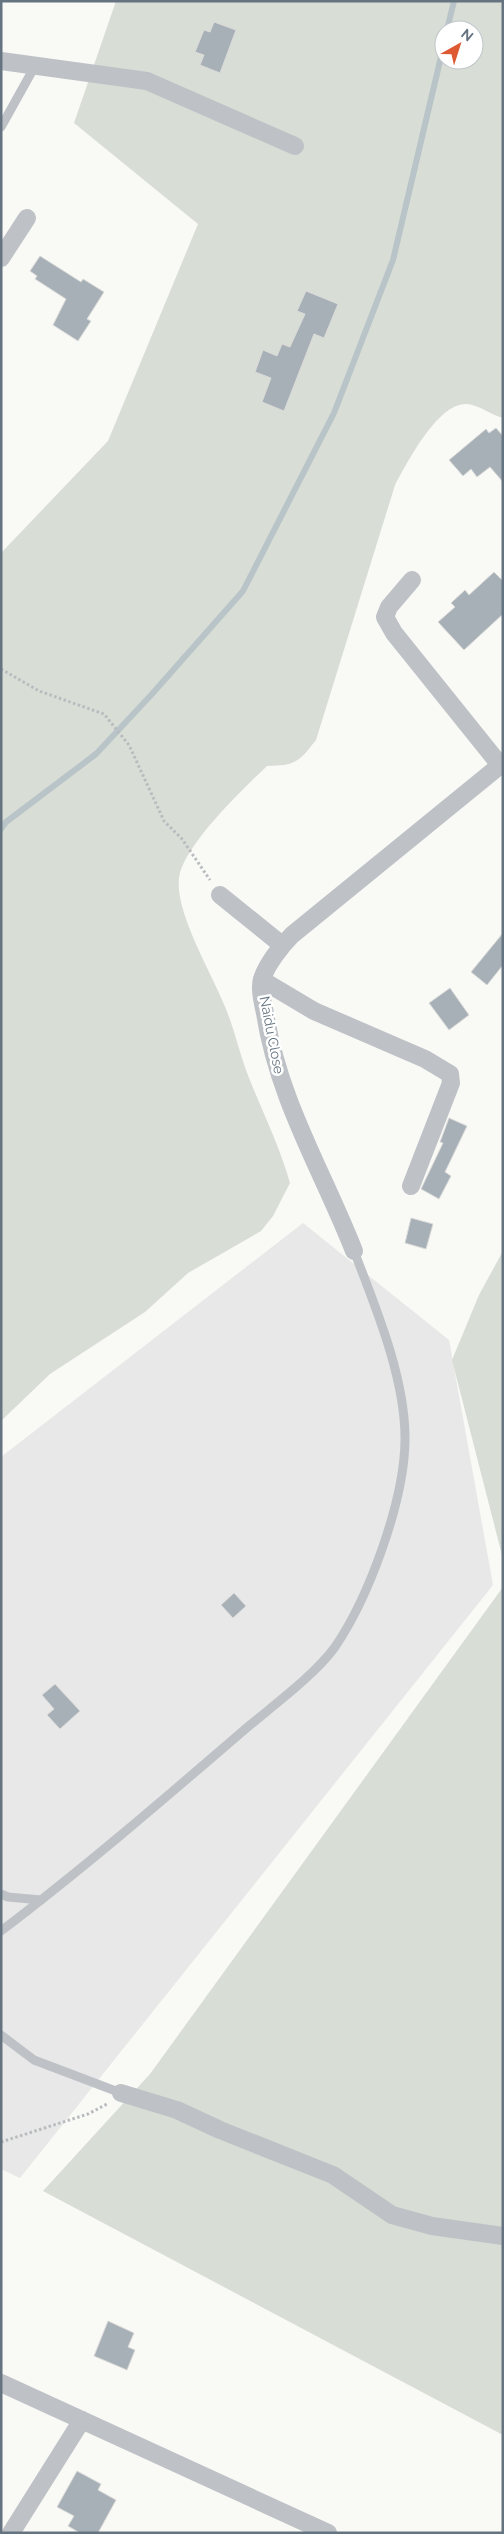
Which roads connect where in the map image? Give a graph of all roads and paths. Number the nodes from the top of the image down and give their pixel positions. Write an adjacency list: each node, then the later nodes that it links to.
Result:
1 (1, 61): 2 (street)
2 (35, 66): 3 (lane); 4 (street)
3 (1, 127)
4 (295, 146)
5 (27, 218): 6 (street)
6 (1, 258)
7 (412, 580): 9 (street)
8 (1, 669): 10 (path)
9 (502, 764): 11 (street, Naidu Close)
10 (220, 895): 11 (street)
11 (282, 944): 12 (street, Naidu Close)
12 (262, 980): 13 (street); 14 (street, Naidu Close)
13 (410, 1186)
14 (354, 1251): 16 (lane)
15 (1, 1894): 16 (lane)
16 (41, 1900): 17 (lane)
17 (1, 1931)
18 (1, 2036): 19 (lane)
19 (121, 2093): 20 (path); 21 (street)
20 (1, 2142)
21 (503, 2236)
22 (1, 2383): 23 (street)
23 (82, 2420): 24 (street); 25 (street)
24 (11, 2533)
25 (328, 2533)

